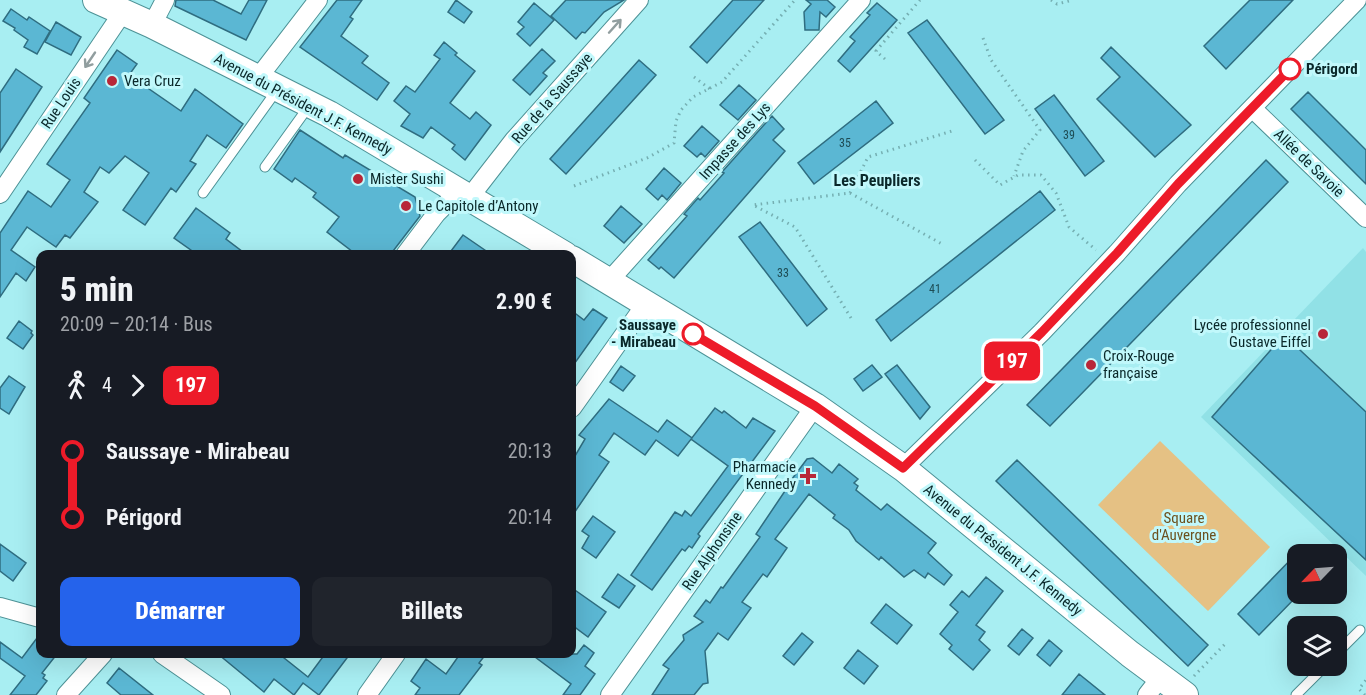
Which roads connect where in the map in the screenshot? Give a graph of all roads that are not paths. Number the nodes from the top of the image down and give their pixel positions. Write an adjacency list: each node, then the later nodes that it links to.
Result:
1 (96, 0): 7 (street, Avenue du Président J.F. Kennedy)
2 (165, 0): 8 (street)
3 (318, 0): 9 (street)
4 (639, 0): 15 (street, Rue de la Saussaye, one-way to 4)
5 (861, 0): 20 (street, Impasse des Lys)
6 (1357, 0): 11 (street)
7 (123, 12): 8 (street, Avenue du Président J.F. Kennedy); 14 (street, Rue Louis, one-way to 14)
8 (152, 25): 9 (street, Avenue du Président J.F. Kennedy)
9 (269, 83): 10 (street, Avenue du Président J.F. Kennedy); 13 (lane)
10 (310, 104): 12 (lane); 15 (street, Avenue du Président J.F. Kennedy)
11 (1252, 108): 16 (street, Allée de Savoie); 24 (street)
12 (265, 166)
13 (203, 193)
14 (0, 194)
15 (464, 195): 17 (street, Rue de la Saussaye); 18 (street, Avenue du Président J.F. Kennedy)
16 (1366, 218)
17 (409, 250)
18 (557, 250)
19 (576, 261): 20 (street, Avenue du Président J.F. Kennedy)
20 (609, 281): 21 (street, Avenue du Président J.F. Kennedy)
21 (645, 305): 22 (street); 23 (street, Avenue du Président J.F. Kennedy)
22 (576, 402)
23 (815, 406): 24 (street, Avenue du Président J.F. Kennedy); 38 (street, Rue Alphonsine)
24 (903, 468): 33 (street, Avenue du Président J.F. Kennedy)
25 (0, 608): 26 (street)
26 (36, 617)
27 (1360, 630): 28 (lane)
28 (1347, 643)
29 (99, 658): 35 (street)
30 (168, 658): 36 (street)
31 (393, 658): 37 (street)
32 (1315, 676): 39 (lane)
33 (1154, 686): 34 (street, Avenue du Président J.F. Kennedy)
34 (1188, 687)
35 (66, 695)
36 (220, 695)
37 (367, 695)
38 (610, 695)
39 (1296, 695)

